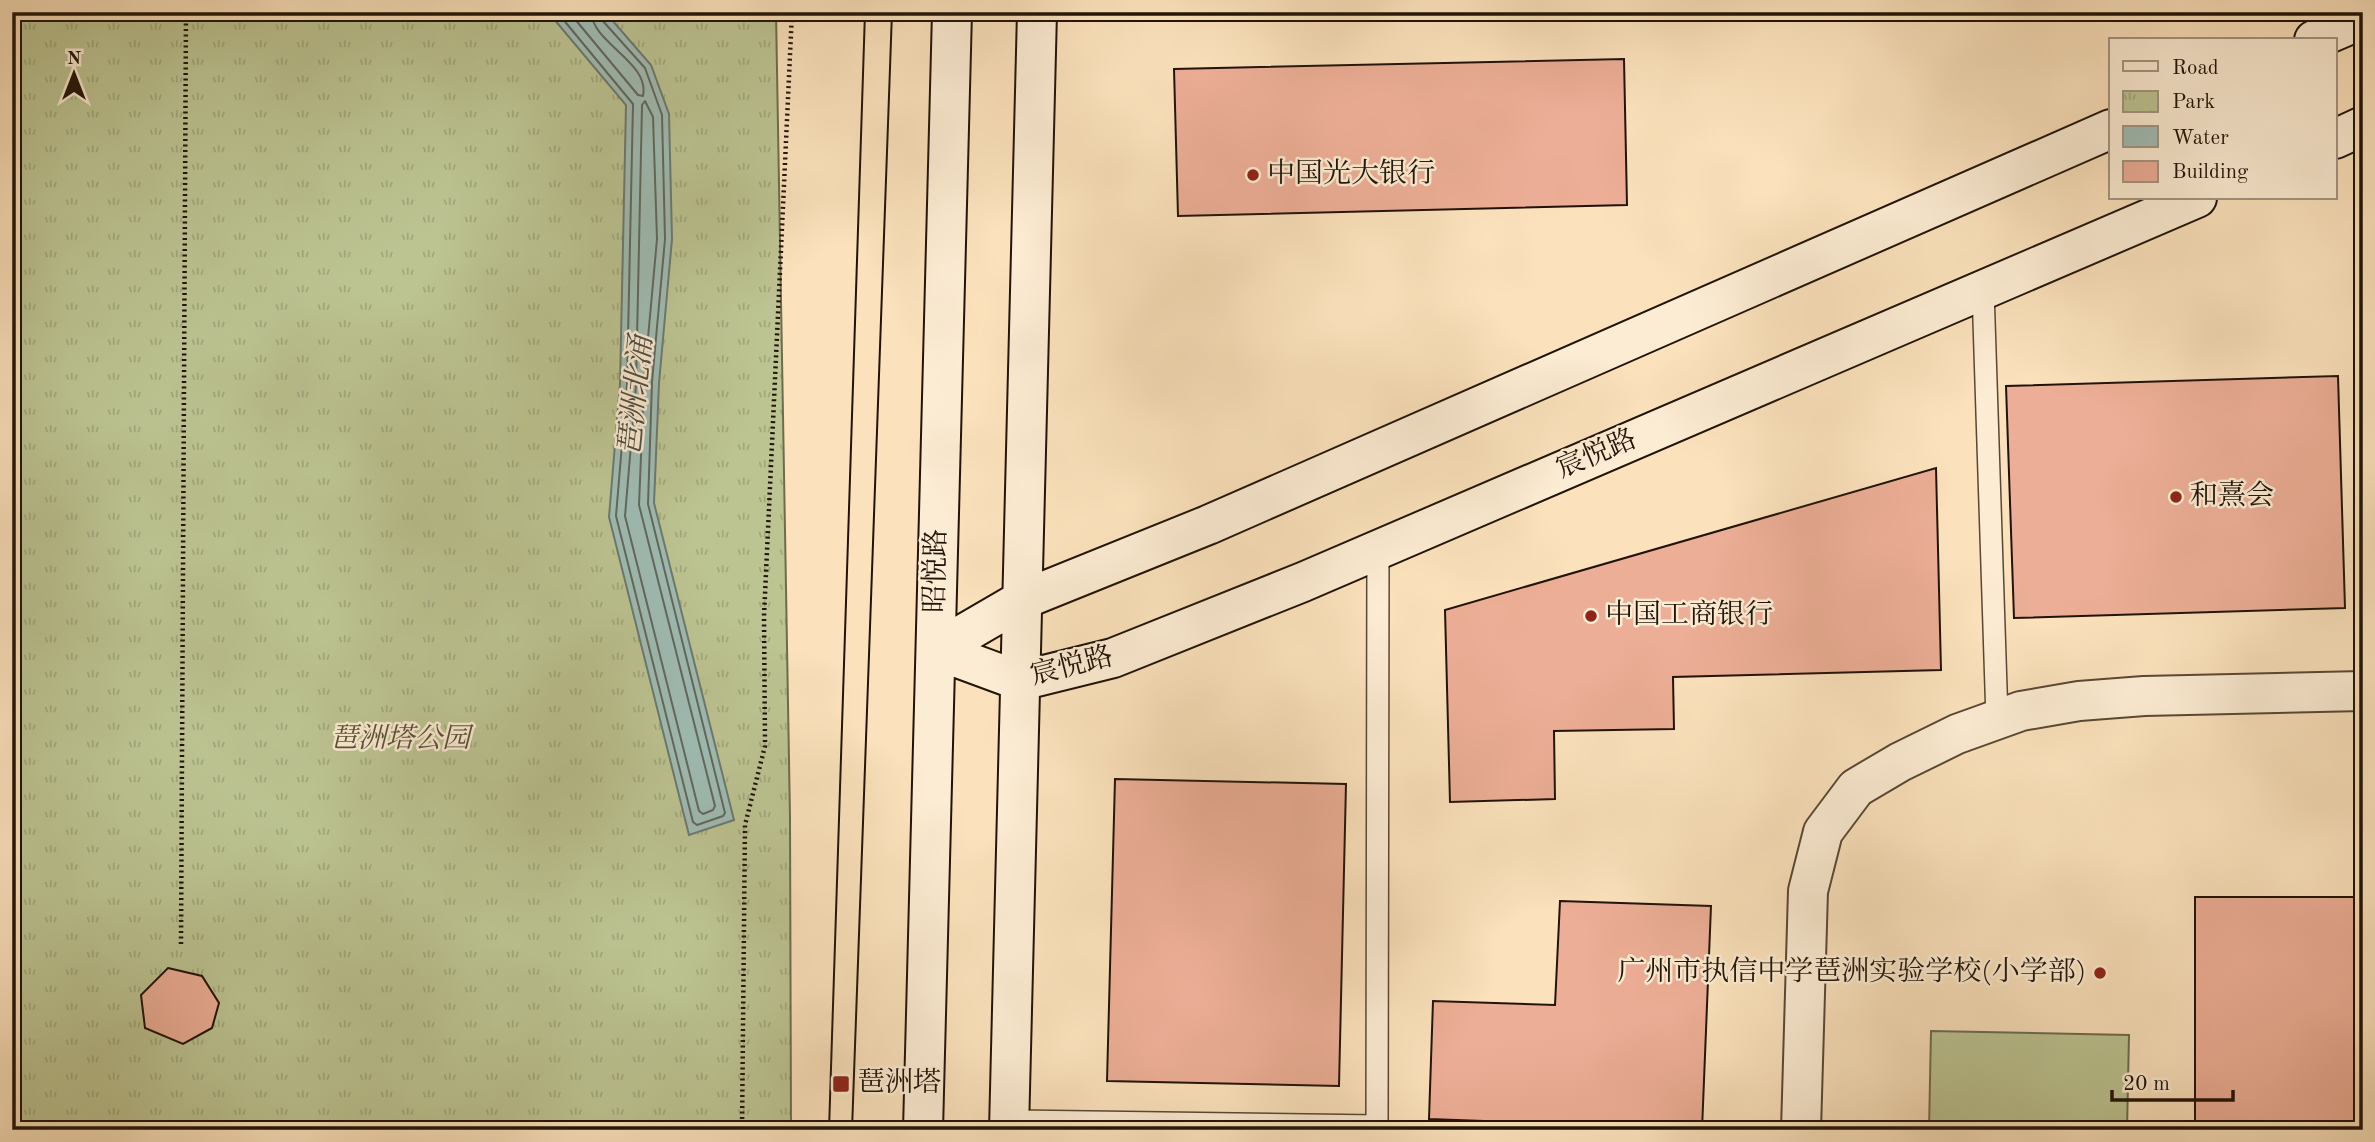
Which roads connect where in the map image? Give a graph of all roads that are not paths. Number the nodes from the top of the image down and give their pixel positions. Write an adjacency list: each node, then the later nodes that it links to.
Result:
1 (952, 12): 12 (street, 昭悦路)
2 (1037, 12): 11 (street)
3 (2363, 19): 4 (street)
4 (2319, 38)
5 (2363, 127): 7 (street)
6 (2109, 130): 11 (street)
7 (2336, 139)
8 (2192, 200): 9 (street, 宸悦路)
9 (1983, 290): 10 (street, 宸悦路); 15 (lane)
10 (1378, 549): 13 (street, 宸悦路); 18 (lane)
11 (1022, 600): 12 (street); 13 (street)
12 (936, 650): 13 (street, 宸悦路); 19 (street, 昭悦路)
13 (1020, 681): 16 (street)
14 (2363, 691): 15 (street)
15 (1997, 719): 20 (street)
16 (1009, 1125): 17 (lane)
17 (1084, 1126): 18 (lane)
18 (1377, 1128)
19 (923, 1130)
20 (1801, 1130)

